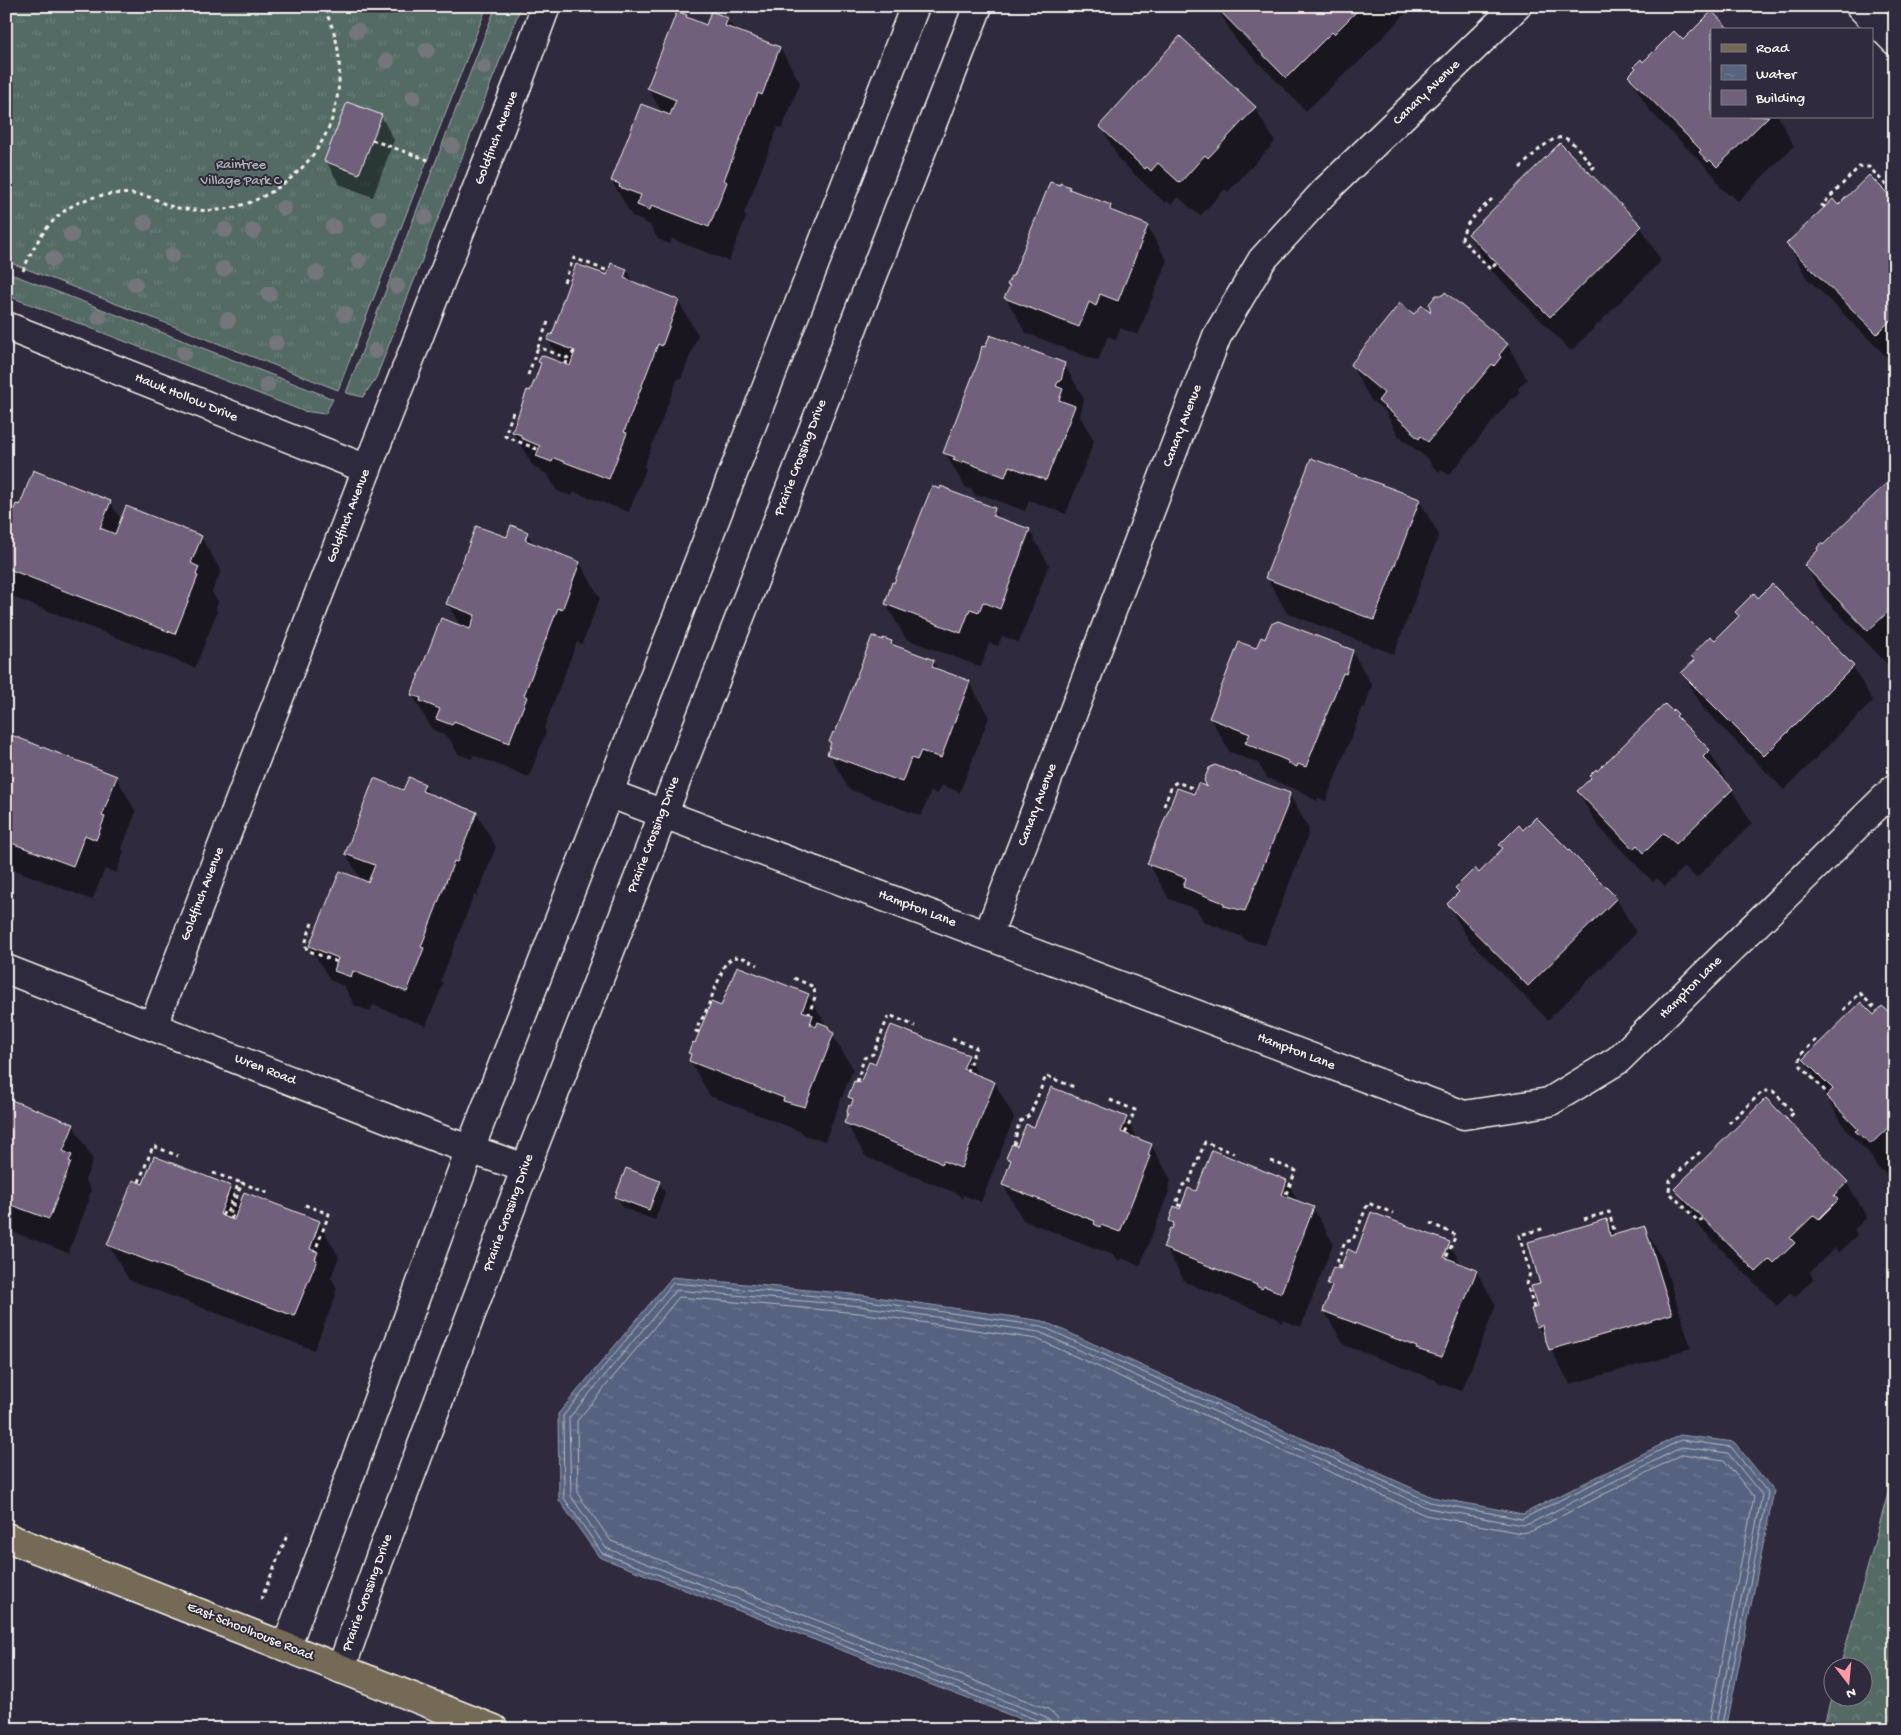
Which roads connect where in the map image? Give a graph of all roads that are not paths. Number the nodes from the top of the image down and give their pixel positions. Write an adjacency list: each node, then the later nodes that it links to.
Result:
1 (546, 6): 8 (street, Goldfinch Avenue)
2 (915, 6): 10 (street)
3 (978, 6): 11 (street, Prairie Crossing Drive)
4 (1517, 6): 12 (street, Canary Avenue)
5 (1860, 6): 6 (street)
6 (1895, 41)
7 (6, 326): 8 (street, Hawk Hollow Drive)
8 (367, 469): 14 (street, Goldfinch Avenue)
9 (1895, 788): 12 (street, Hampton Lane)
10 (608, 793): 11 (street, Hampton Lane); 15 (street)
11 (663, 813): 12 (street, Hampton Lane); 16 (street, Prairie Crossing Drive)
12 (988, 935)
13 (6, 969): 14 (street, Wren Road)
14 (153, 1026): 15 (street, Wren Road)
15 (470, 1149): 16 (street, Wren Road); 18 (street)
16 (525, 1168): 19 (street, Prairie Crossing Drive)
17 (6, 1536): 18 (main road, East Schoolhouse Road)
18 (286, 1646): 19 (main road, East Schoolhouse Road)
19 (341, 1669): 20 (main road, East Schoolhouse Road)
20 (494, 1729)

